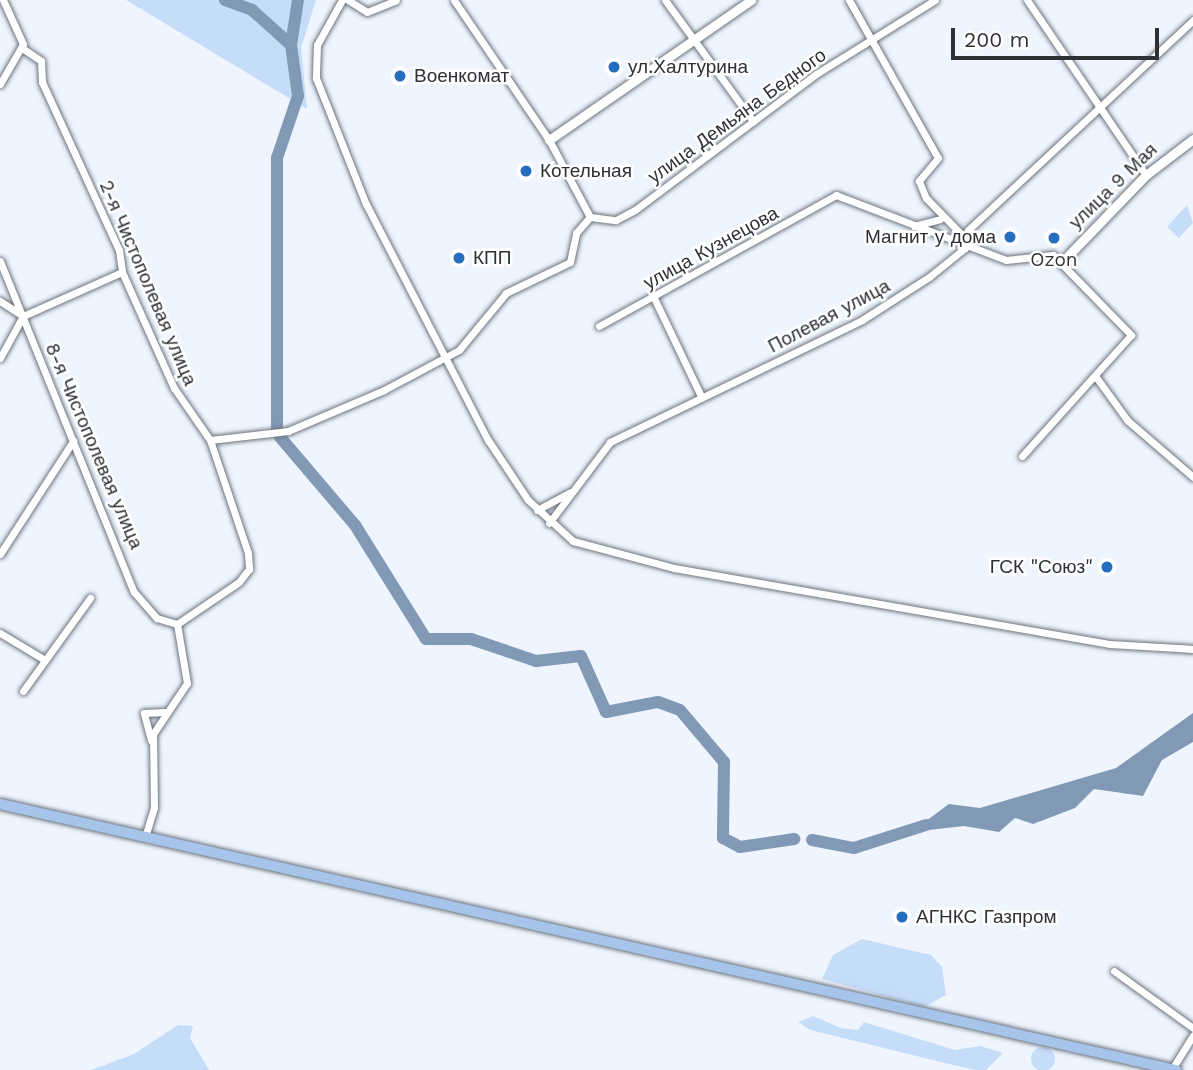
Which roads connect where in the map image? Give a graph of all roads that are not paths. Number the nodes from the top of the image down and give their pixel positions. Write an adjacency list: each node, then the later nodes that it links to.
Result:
1 (3, 0): 14 (street)
2 (342, 0): 34 (street)
3 (348, 0): 4 (street)
4 (396, 0)
5 (454, 0): 18 (street)
6 (666, 0): 13 (street)
7 (751, 0): 13 (street)
8 (849, 0): 12 (street)
9 (935, 0): 12 (street, улица Демьяна Бедного)
10 (1027, 0): 16 (street)
11 (1193, 20): 16 (street)
12 (876, 40): 17 (street, улица Демьяна Бедного); 22 (street)
13 (693, 41): 17 (street); 18 (street)
14 (22, 48): 15 (street); 28 (street, 2-я Чистополевая улица)
15 (0, 84)
16 (1099, 106): 20 (street); 24 (street)
17 (753, 121): 21 (street, улица Демьяна Бедного)
18 (548, 139): 21 (street)
19 (1193, 139): 20 (street, улица 9 Мая)
20 (1146, 175): 27 (street, улица 9 Мая)
21 (590, 217): 34 (street)
22 (940, 219): 23 (street); 24 (street)
23 (914, 226): 25 (street); 29 (street, улица Кузнецова)
24 (965, 238): 25 (street)
25 (965, 248): 27 (street); 36 (street, Полевая улица)
26 (0, 261): 31 (street, 8-я Чистополевая улица)
27 (1061, 262): 35 (street)
28 (122, 272): 31 (street); 37 (street, 2-я Чистополевая улица)
29 (654, 298): 32 (street, улица Кузнецова); 36 (street)
30 (0, 301): 31 (street)
31 (23, 316): 33 (street); 38 (street, 8-я Чистополевая улица)
32 (600, 326)
33 (0, 358)
34 (446, 359): 37 (street); 42 (street)
35 (1096, 377): 39 (street); 40 (street)
36 (701, 396): 41 (street, Полевая улица)
37 (210, 440): 46 (street, 2-я Чистополевая улица)
38 (73, 441): 44 (street); 46 (street, 8-я Чистополевая улица)
39 (1022, 456)
40 (1193, 477)
41 (571, 492): 42 (street); 43 (street, Полевая улица)
42 (537, 510): 43 (street)
43 (550, 523): 48 (street)
44 (0, 554)
45 (90, 598): 49 (street)
46 (177, 624): 51 (street)
47 (0, 633): 49 (street)
48 (1193, 649)
49 (45, 660): 50 (street)
50 (23, 691)
51 (164, 712): 52 (street); 52 (street)
52 (151, 740): 54 (street)
53 (0, 804): 54 (main road)
54 (145, 837): 58 (main road)
55 (1114, 971): 56 (street)
56 (1193, 1028)
57 (1193, 1035): 59 (street)
58 (1154, 1067): 59 (main road)
59 (1174, 1070)

